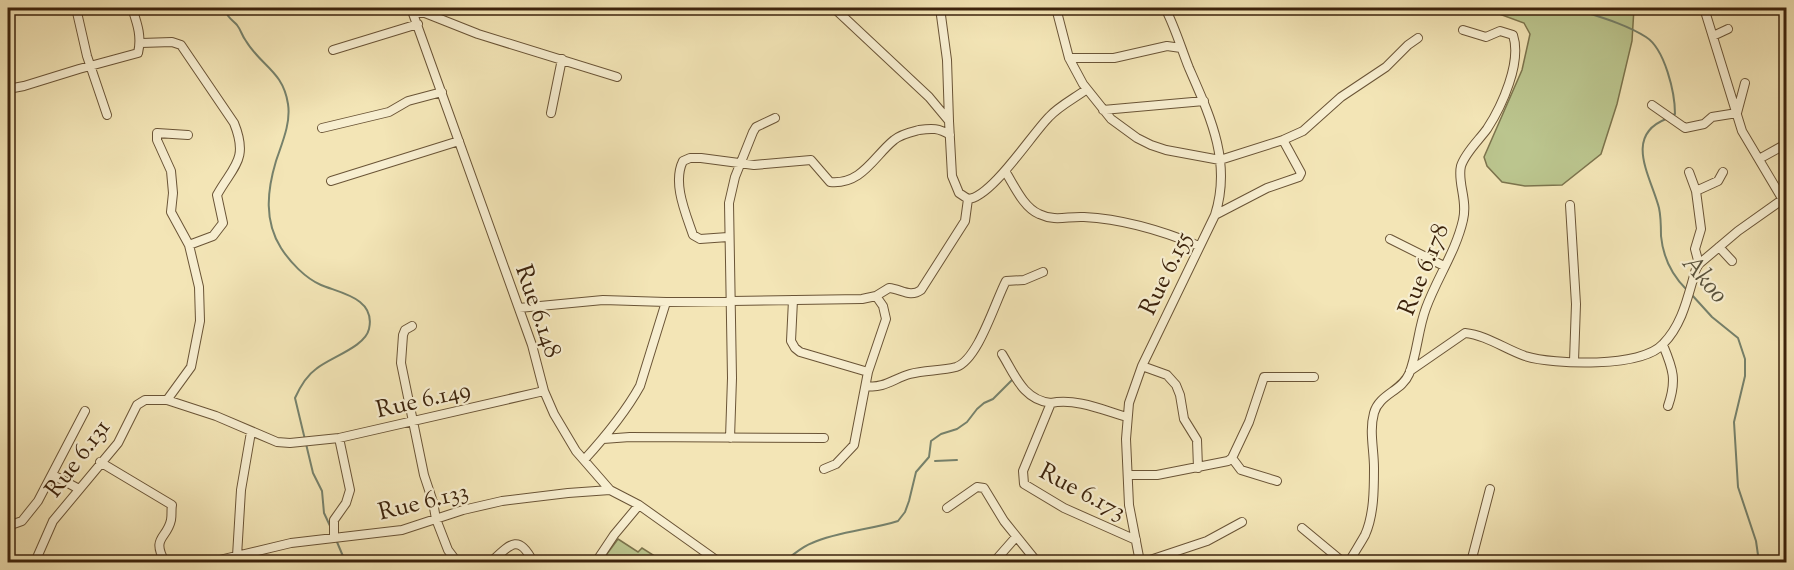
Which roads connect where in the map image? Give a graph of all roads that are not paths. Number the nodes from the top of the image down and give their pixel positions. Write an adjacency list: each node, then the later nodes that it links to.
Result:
1 (76, 8): 19 (street)
2 (132, 8): 14 (street)
3 (834, 8): 32 (street)
4 (940, 8): 32 (street)
5 (1056, 8): 17 (street)
6 (1704, 8): 12 (street)
7 (412, 10): 9 (street, Rue 6.148); 18 (street)
8 (1169, 10): 15 (street, Rue 6.155)
9 (418, 24): 16 (street); 24 (street, Rue 6.148)
10 (1728, 29): 12 (street)
11 (1463, 30): 58 (street, Rue 6.178)
12 (1713, 36): 28 (street)
13 (1418, 38): 36 (street)
14 (141, 42): 19 (street); 53 (street)
15 (1181, 48): 17 (street); 25 (street, Rue 6.155)
16 (333, 50)
17 (1069, 58): 23 (street)
18 (562, 59): 20 (street); 29 (street)
19 (90, 66): 22 (street); 30 (street)
20 (617, 77)
21 (1745, 82): 28 (street)
22 (8, 89)
23 (1087, 89): 27 (street); 42 (street)
24 (442, 92): 33 (street); 37 (street, Rue 6.148)
25 (1204, 101): 27 (street); 40 (street, Rue 6.155)
26 (1652, 105): 28 (street)
27 (1103, 110): 40 (street)
28 (1737, 112): 39 (street)
29 (551, 113)
30 (107, 115)
31 (775, 118): 41 (street)
32 (949, 121): 35 (street)
33 (322, 128)
34 (188, 135): 53 (street)
35 (950, 135): 41 (street); 47 (street)
36 (1283, 140): 40 (street); 50 (street)
37 (459, 141): 45 (street); 64 (street, Rue 6.148)
38 (1786, 144): 39 (street)
39 (1759, 159): 48 (street)
40 (1220, 160): 50 (street, Rue 6.155)
41 (740, 164): 51 (street); 51 (street)
42 (1005, 171): 47 (street); 54 (street)
43 (1689, 172): 46 (street)
44 (1723, 172): 46 (street)
45 (332, 181)
46 (1696, 191): 57 (street)
47 (968, 199): 60 (street)
48 (1785, 200): 55 (street)
49 (1570, 205): 68 (street)
50 (1215, 215): 54 (street, Rue 6.155)
51 (729, 237): 61 (street)
52 (1390, 239): 58 (street)
53 (189, 246): 75 (street)
54 (1199, 246): 69 (street, Rue 6.155)
55 (1719, 247): 56 (street); 57 (street)
56 (1732, 261)
57 (1700, 264): 66 (street)
58 (1444, 266): 70 (street, Rue 6.178)
59 (1043, 272): 73 (street)
60 (876, 296): 62 (street); 71 (street)
61 (731, 300): 62 (street); 63 (street); 83 (street)
62 (793, 300): 71 (street)
63 (666, 302): 64 (street); 85 (street)
64 (519, 308): 74 (street, Rue 6.148)
65 (412, 326): 80 (street)
66 (1663, 345): 68 (street); 77 (street)
67 (1002, 354): 76 (street)
68 (1574, 361): 70 (street)
69 (1142, 366): 79 (street, Rue 6.155); 89 (street)
70 (1410, 371): 119 (street)
71 (868, 372): 73 (street)
72 (1314, 377): 86 (street)
73 (867, 386): 90 (street)
74 (544, 391): 80 (street, Rue 6.149); 87 (street, Rue 6.148)
75 (167, 400): 81 (street, Rue 6.149); 88 (street, Rue 6.131)
76 (1051, 403): 79 (street); 105 (street, Rue 6.173)
77 (1668, 406)
78 (85, 411): 91 (street)
79 (1127, 417): 92 (street, Rue 6.155)
80 (412, 420): 82 (street, Rue 6.149); 99 (street)
81 (251, 432): 82 (street, Rue 6.149); 106 (street)
82 (339, 438): 103 (street)
83 (730, 438): 84 (street); 85 (street)
84 (824, 438)
85 (603, 439): 87 (street)
86 (1232, 458): 89 (street); 93 (street)
87 (584, 460): 96 (street, Rue 6.148)
88 (100, 462): 94 (street, Rue 6.131); 108 (street)
89 (1198, 468): 92 (street)
90 (824, 469)
91 (53, 475): 94 (street); 101 (street)
92 (1128, 476): 105 (street, Rue 6.155)
93 (1277, 481)
94 (79, 489): 107 (street, Rue 6.131)
95 (1490, 489): 120 (street)
96 (610, 490): 97 (street, Rue 6.148); 99 (street, Rue 6.133)
97 (639, 505): 113 (street); 114 (street, Rue 6.148)
98 (947, 508): 104 (street)
99 (436, 519): 103 (street, Rue 6.133); 110 (street)
100 (1242, 522): 117 (street)
101 (8, 526)
102 (1302, 528): 118 (street)
103 (334, 537): 106 (street, Rue 6.133)
104 (1016, 537): 115 (street); 116 (street)
105 (1136, 540): 117 (street, Rue 6.155)
106 (237, 556): 109 (street, Rue 6.133)
107 (35, 562)
108 (165, 562)
109 (211, 562)
110 (457, 562)
111 (491, 562): 112 (street)
112 (534, 562)
113 (596, 562)
114 (719, 562)
115 (994, 562)
116 (1037, 562)
117 (1142, 562)
118 (1343, 562)
119 (1349, 562)
120 (1471, 562)

